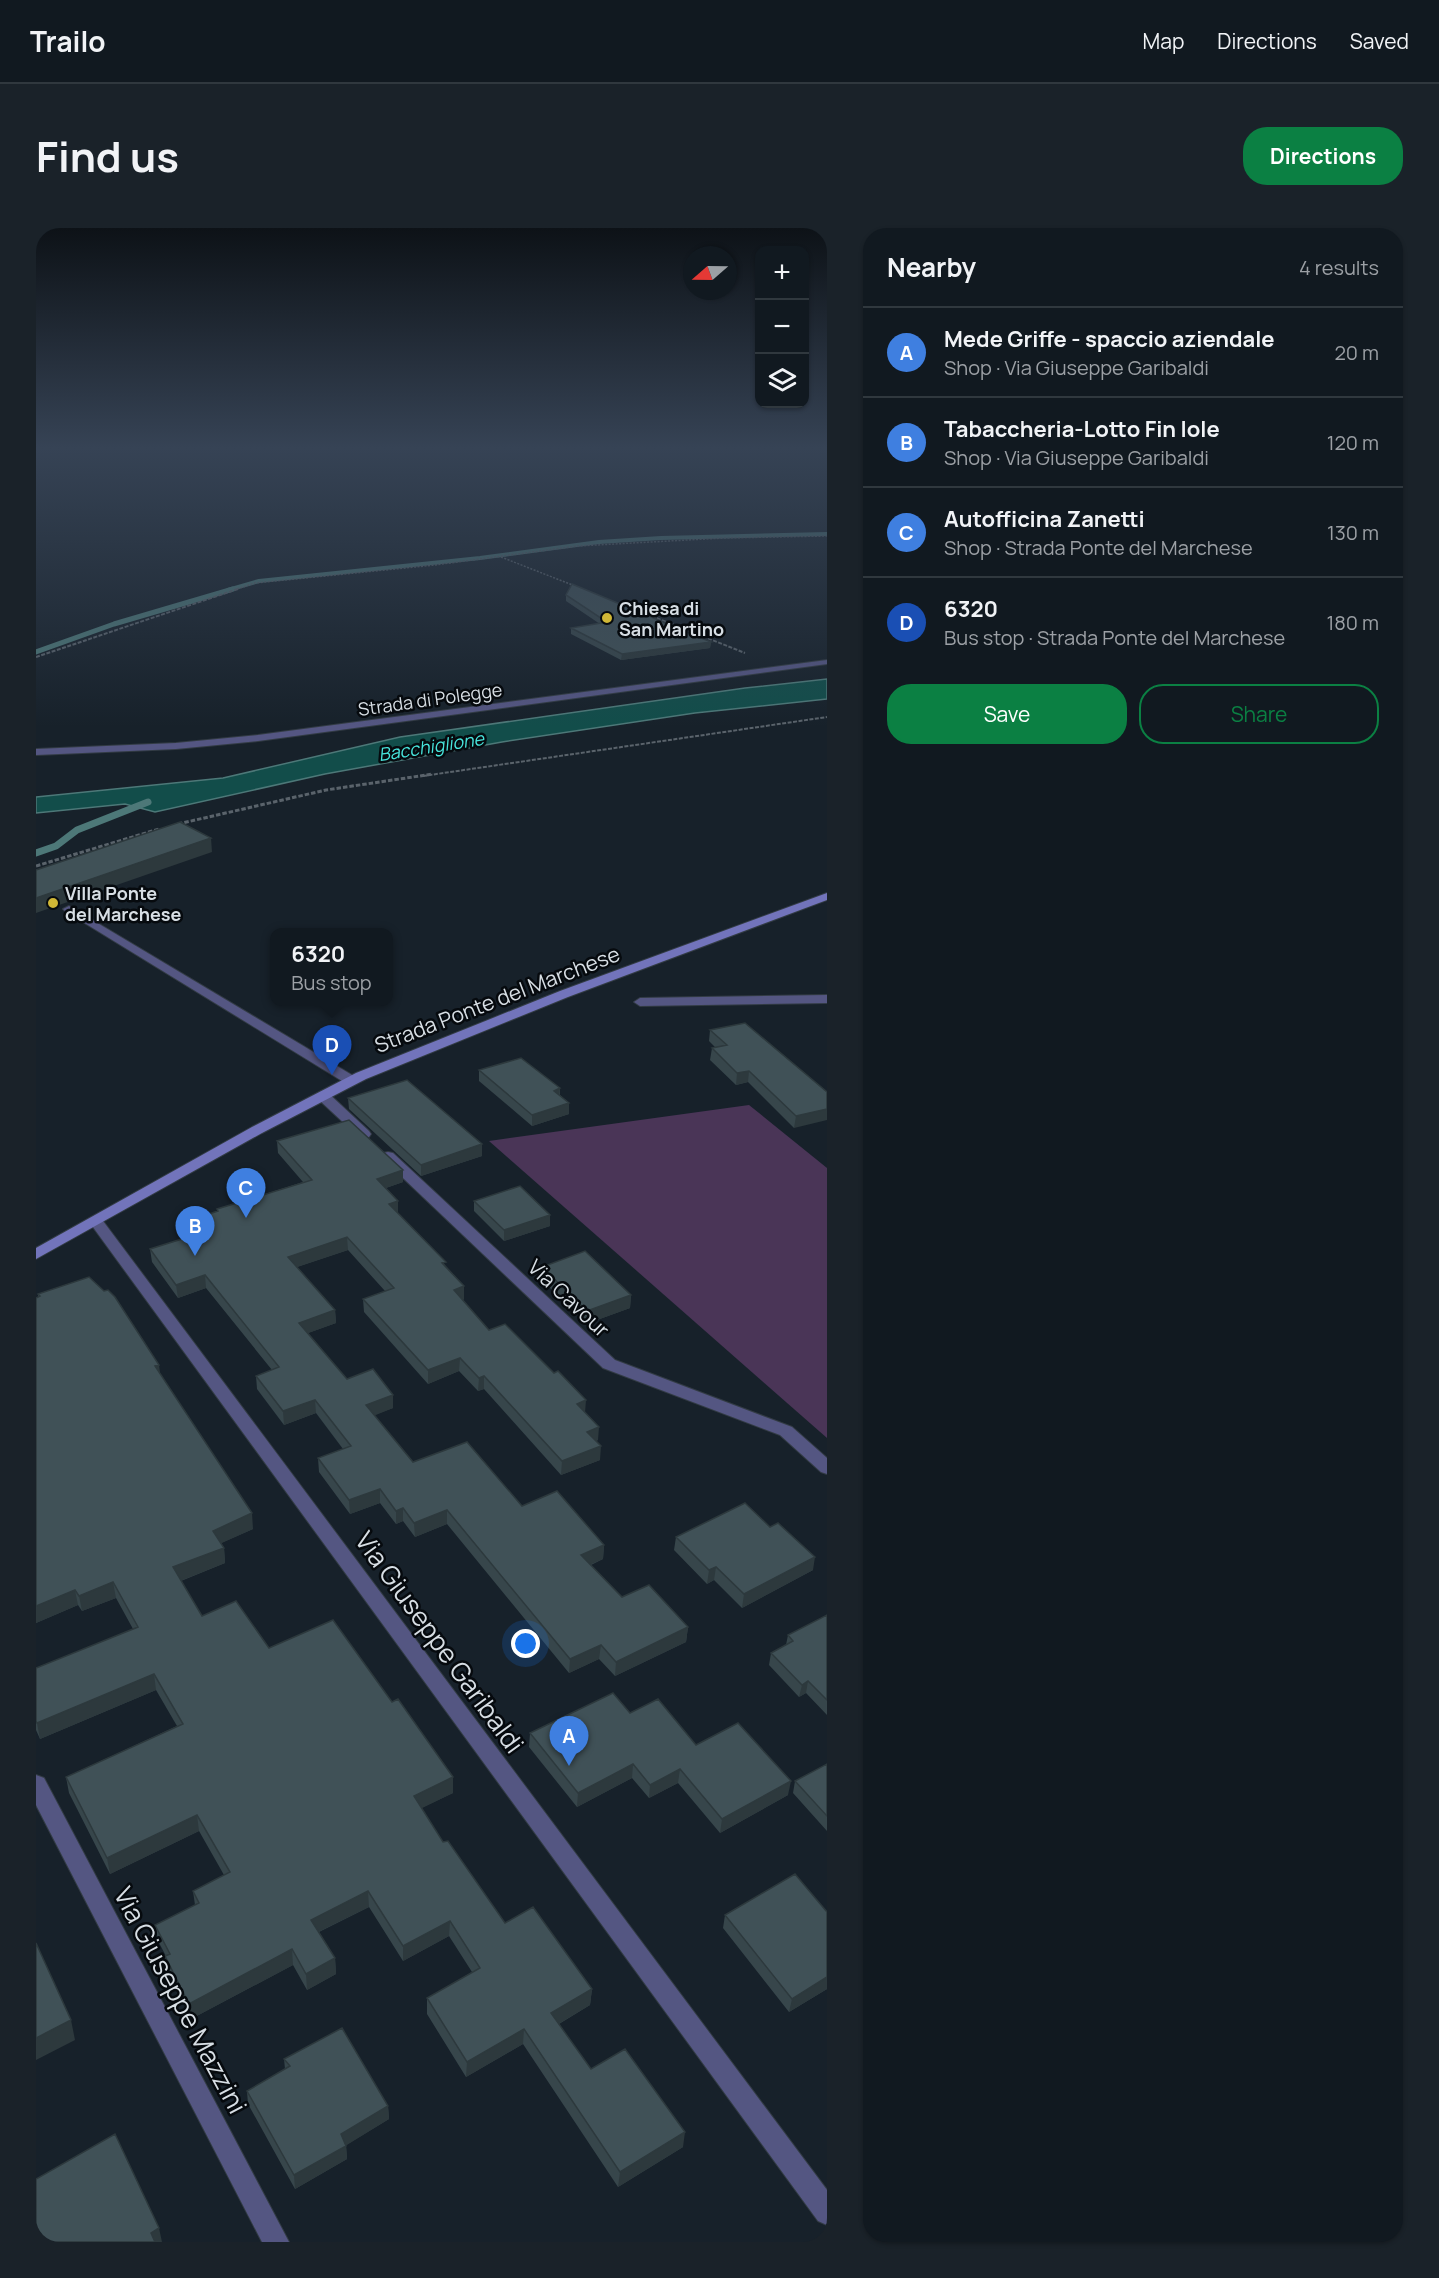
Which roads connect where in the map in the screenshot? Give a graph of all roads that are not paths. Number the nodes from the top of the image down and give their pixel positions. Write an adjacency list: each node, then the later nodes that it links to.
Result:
1 (827, 662): 2 (street, Strada di Polegge)
2 (36, 752)
3 (827, 896): 7 (main road, Strada Ponte del Marchese)
4 (69, 909): 7 (street)
5 (827, 999): 6 (street)
6 (640, 1002)
7 (352, 1081): 8 (main road, Strada Ponte del Marchese)
8 (322, 1095): 9 (main road, Strada Ponte del Marchese); 11 (street, Via Cavour)
9 (95, 1220): 10 (main road, Strada Ponte del Marchese); 13 (street, Via Giuseppe Garibaldi)
10 (36, 1254)
11 (827, 1468)
12 (36, 1784): 14 (street, Via Giuseppe Mazzini)
13 (827, 2212)
14 (276, 2242)

